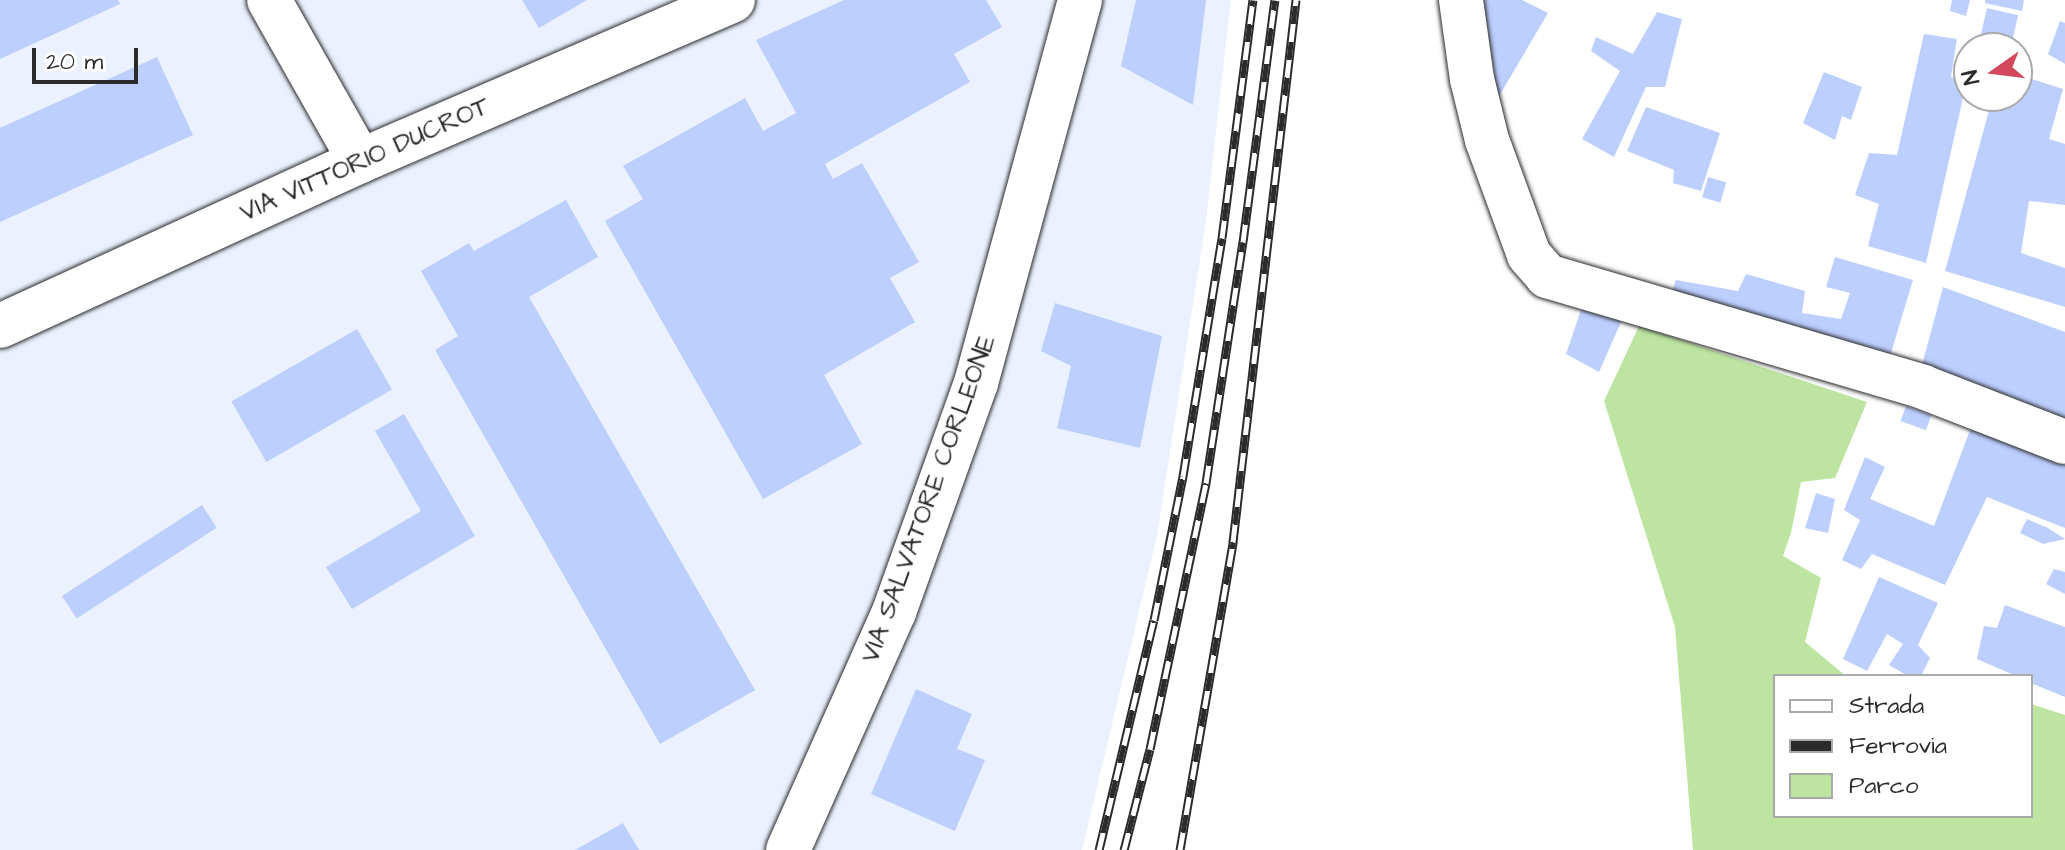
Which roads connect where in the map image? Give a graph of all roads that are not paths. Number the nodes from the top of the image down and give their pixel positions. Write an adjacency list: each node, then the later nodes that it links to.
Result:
1 (269, 0): 5 (street)
2 (733, 0): 5 (street, VIA VITTORIO DUCROT)
3 (1080, 0): 8 (street, VIA SALVATORE CORLEONE)
4 (1461, 0): 7 (street)
5 (360, 161): 6 (street, VIA VITTORIO DUCROT)
6 (0, 326)
7 (2065, 442)
8 (788, 850)

